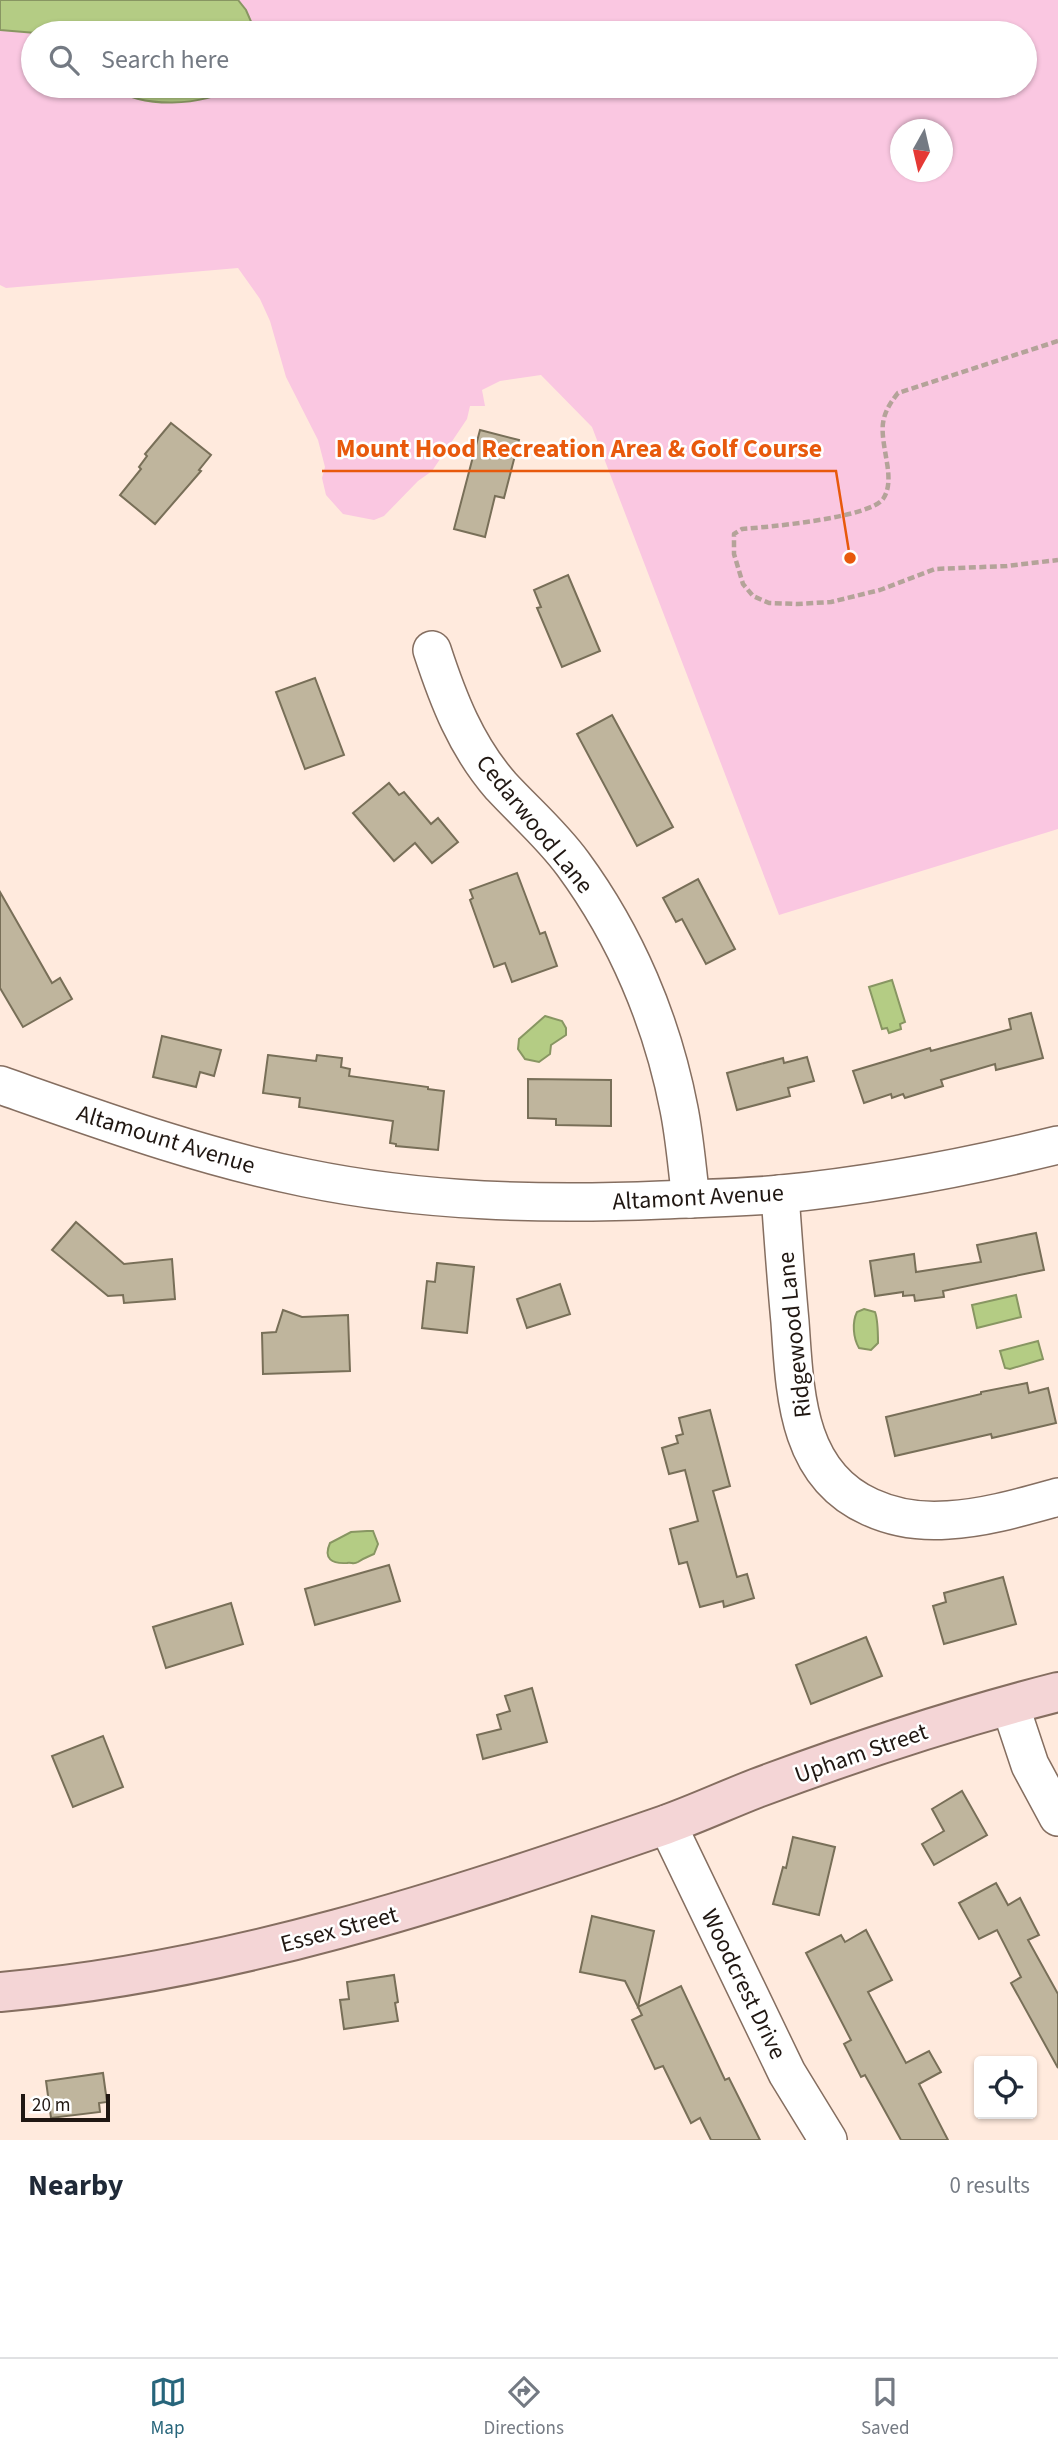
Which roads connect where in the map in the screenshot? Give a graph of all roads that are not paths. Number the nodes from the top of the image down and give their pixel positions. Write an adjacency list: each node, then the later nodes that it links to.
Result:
1 (432, 650): 6 (street, Cedarwood Lane)
2 (0, 1085): 4 (street, Altamount Avenue)
3 (1058, 1144): 5 (street, Altamont Avenue)
4 (335, 1184): 6 (street, Altamont Avenue)
5 (780, 1194): 6 (street, Altamont Avenue); 7 (street, Ridgewood Lane)
6 (691, 1199)
7 (1058, 1497)
8 (1058, 1692): 9 (main road, Upham Street)
9 (1010, 1704): 10 (street); 11 (main road, Upham Street)
10 (1058, 1817)
11 (667, 1824): 12 (main road, Essex Street); 13 (street, Woodcrest Drive)
12 (0, 1992)
13 (828, 2140)

